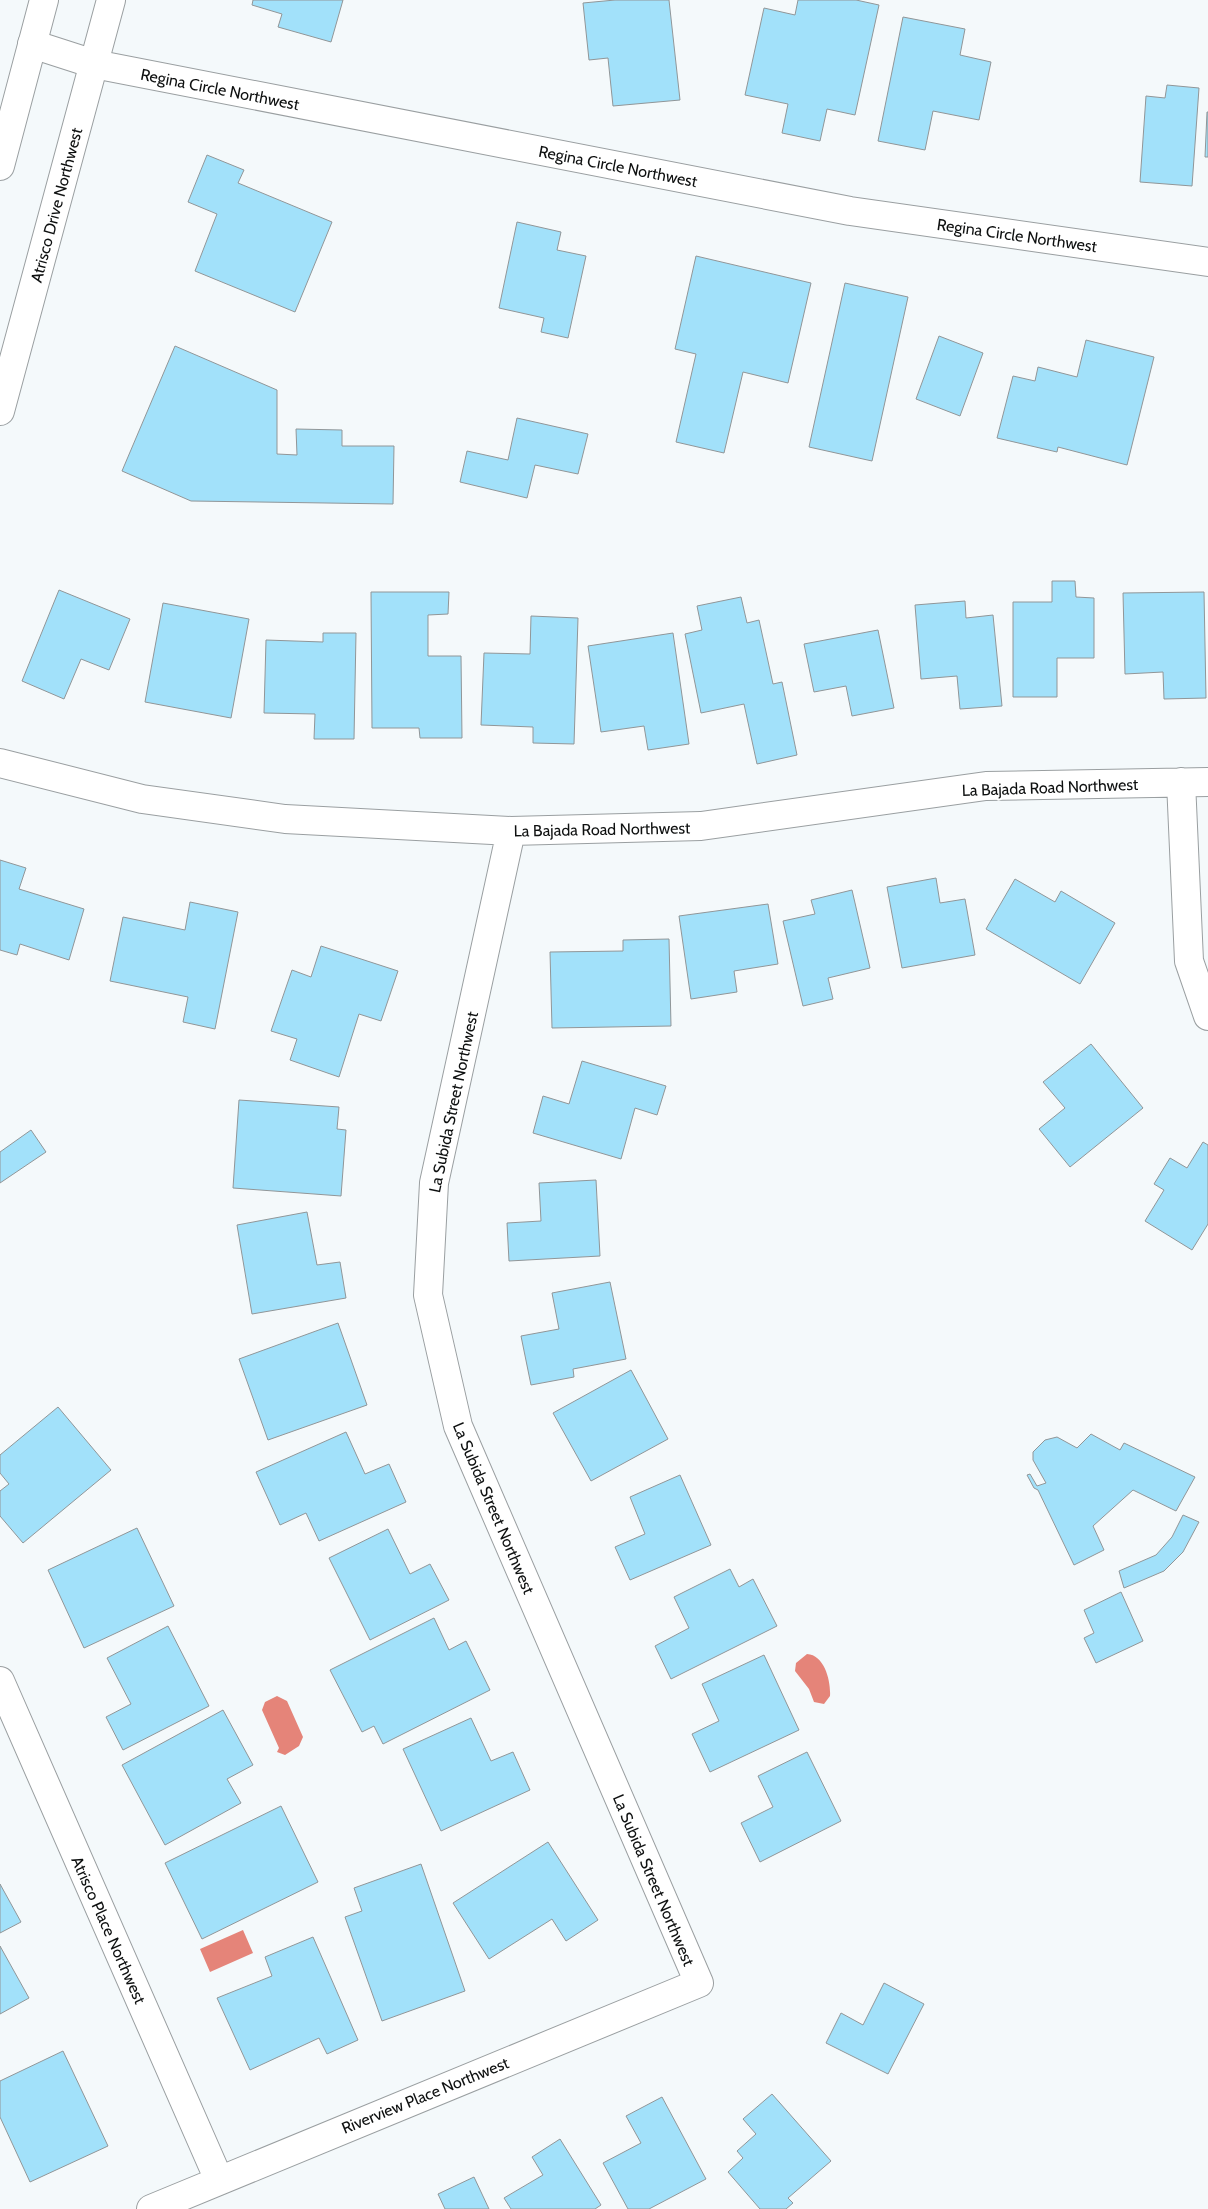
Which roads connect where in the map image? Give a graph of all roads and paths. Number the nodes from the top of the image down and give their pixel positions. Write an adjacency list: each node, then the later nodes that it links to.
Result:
1 (44, 0): 3 (street)
2 (111, 0): 4 (street, Atrisco Drive Northwest)
3 (32, 44): 4 (street, Regina Circle Northwest); 5 (street)
4 (94, 64): 6 (street, Regina Circle Northwest); 7 (street, Atrisco Drive Northwest)
5 (0, 166)
6 (1208, 262)
7 (0, 411)
8 (0, 763): 11 (street, La Bajada Road Northwest)
9 (1181, 782): 10 (street, La Bajada Road Northwest); 11 (street, La Bajada Road Northwest); 12 (street)
10 (1208, 782)
11 (511, 831): 14 (street, La Subida Street Northwest)
12 (1208, 1016)
13 (0, 1681): 15 (street, Atrisco Place Northwest)
14 (699, 1983): 15 (street, Riverview Place Northwest)
15 (219, 2180): 16 (street, Riverview Place Northwest)
16 (151, 2209)

